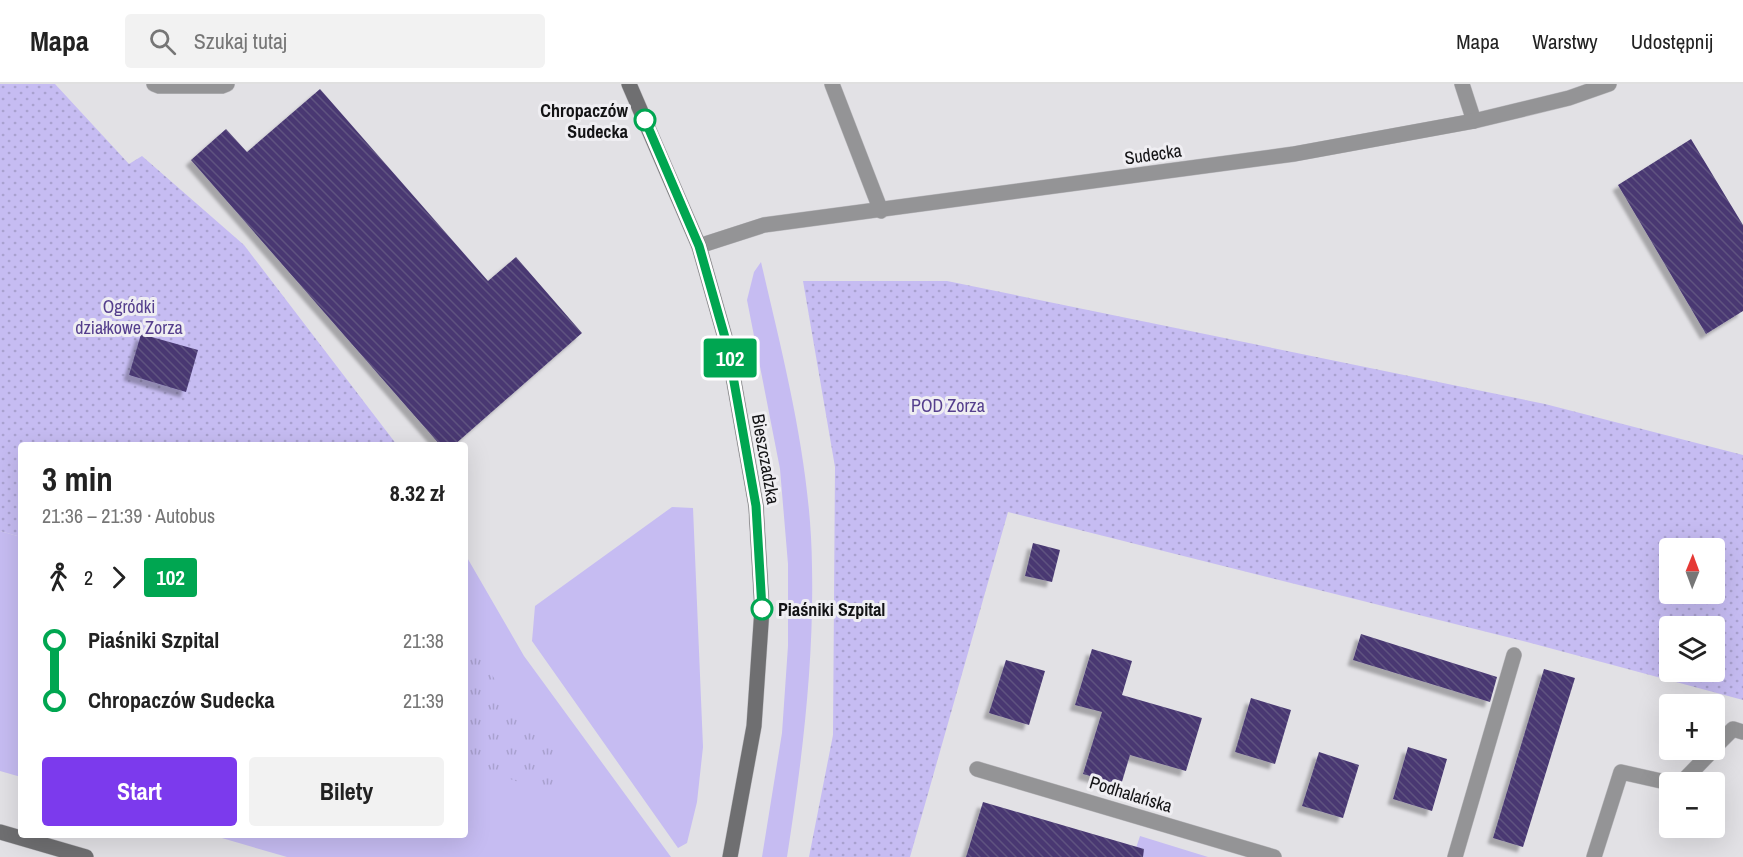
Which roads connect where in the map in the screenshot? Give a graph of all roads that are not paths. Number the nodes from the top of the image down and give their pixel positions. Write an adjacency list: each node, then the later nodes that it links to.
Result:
1 (154, 84): 2 (street)
2 (227, 84)
3 (629, 84): 9 (street, Bieszczadzka)
4 (832, 84): 8 (street)
5 (1462, 84): 7 (street)
6 (1610, 84): 7 (street, Sudecka)
7 (1474, 121): 8 (street, Sudecka)
8 (881, 211): 9 (street, Sudecka)
9 (699, 246): 21 (street, Bieszczadzka)
10 (1514, 655): 23 (street)
11 (1743, 732): 12 (street)
12 (1725, 737)
13 (1703, 760): 15 (street)
14 (977, 769): 22 (street, Podhalańska)
15 (1692, 772)
16 (1659, 781): 24 (street)
17 (0, 832): 18 (street)
18 (18, 837)
19 (21, 838): 20 (street)
20 (86, 857)
21 (730, 857)
22 (1274, 857)
23 (1455, 857)
24 (1594, 857)

